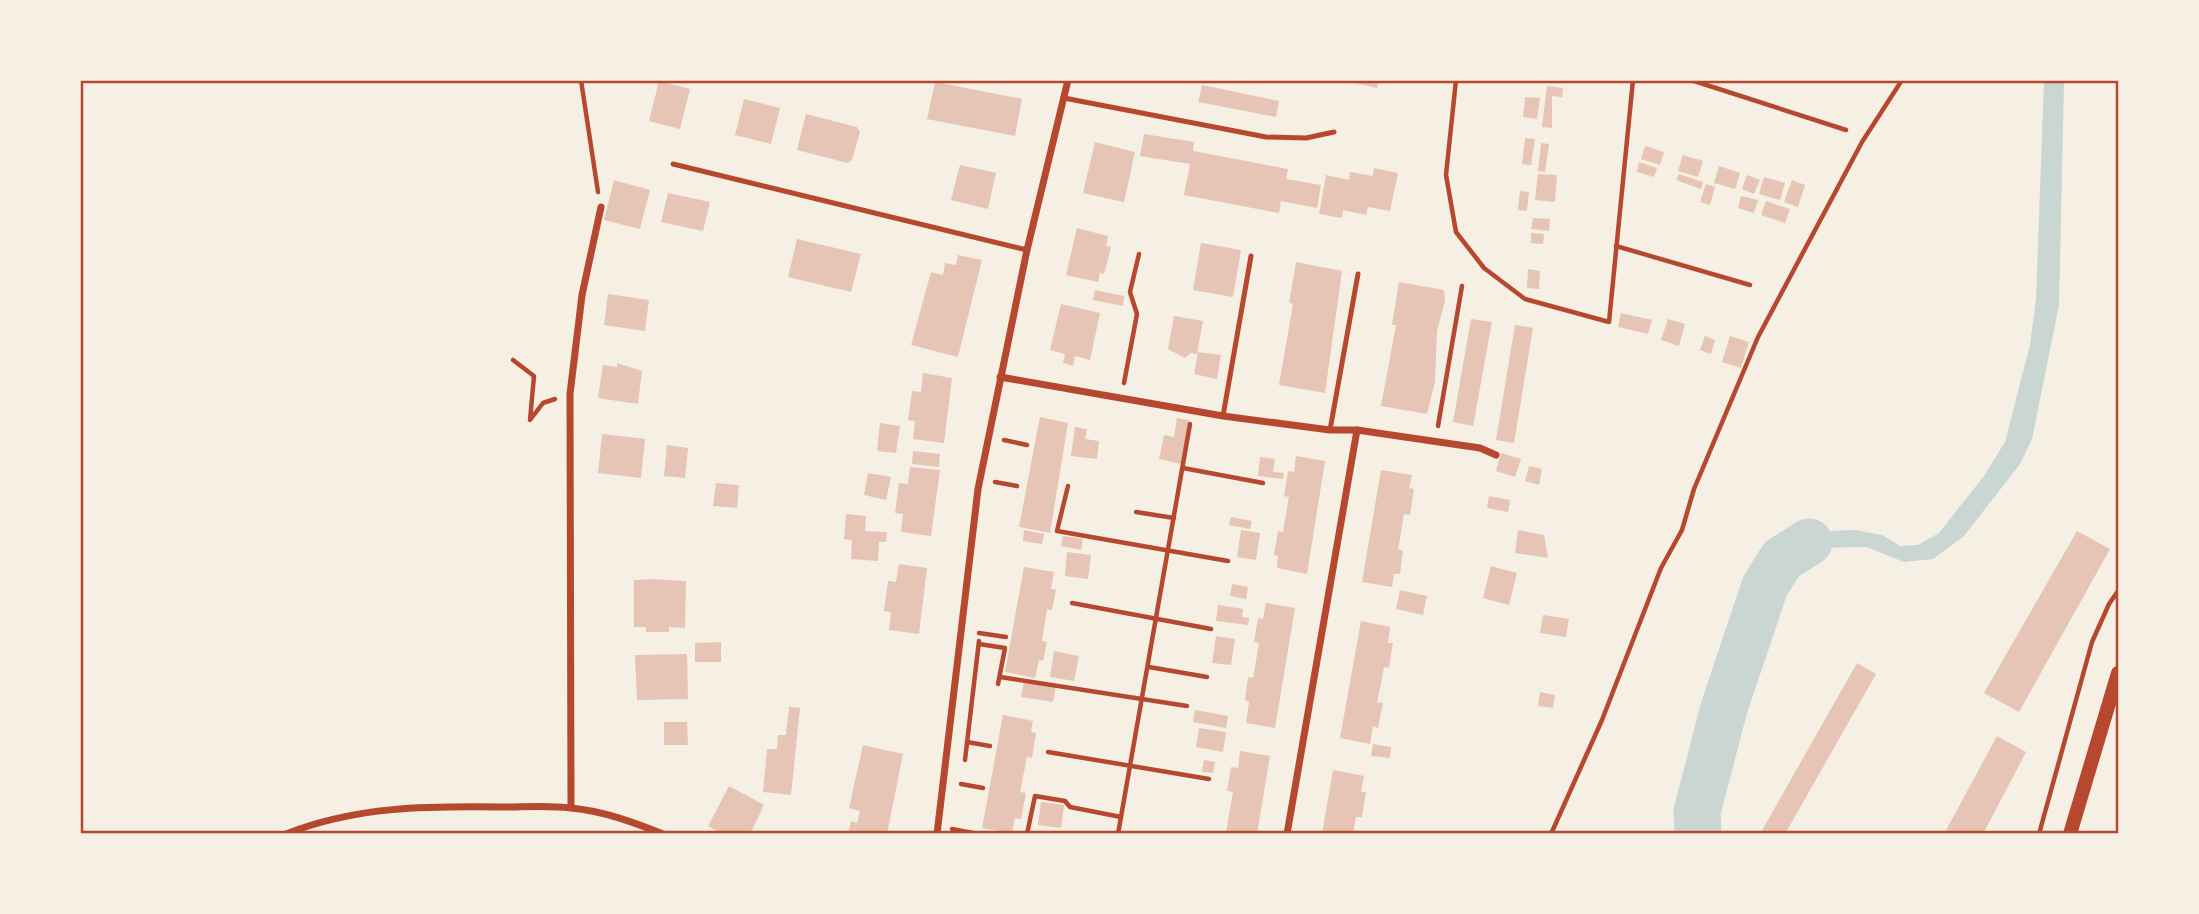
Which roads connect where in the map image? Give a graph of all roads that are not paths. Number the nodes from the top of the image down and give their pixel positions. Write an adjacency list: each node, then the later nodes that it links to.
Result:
1 (1068, 80): 2 (street)
2 (1064, 98): 3 (lane); 6 (street)
3 (1334, 132)
4 (673, 164): 6 (lane)
5 (601, 207): 15 (street)
6 (1027, 250): 9 (street)
7 (1251, 256): 10 (lane)
8 (1357, 274): 11 (lane)
9 (1000, 377): 10 (street); 18 (street)
10 (1223, 416): 11 (street)
11 (1330, 430): 12 (street)
12 (1357, 430): 13 (street); 19 (street)
13 (1496, 455)
14 (2119, 673): 20 (main road)
15 (571, 807): 16 (street); 17 (street)
16 (286, 834)
17 (663, 834)
18 (937, 834)
19 (1287, 834)
20 (2070, 834)

